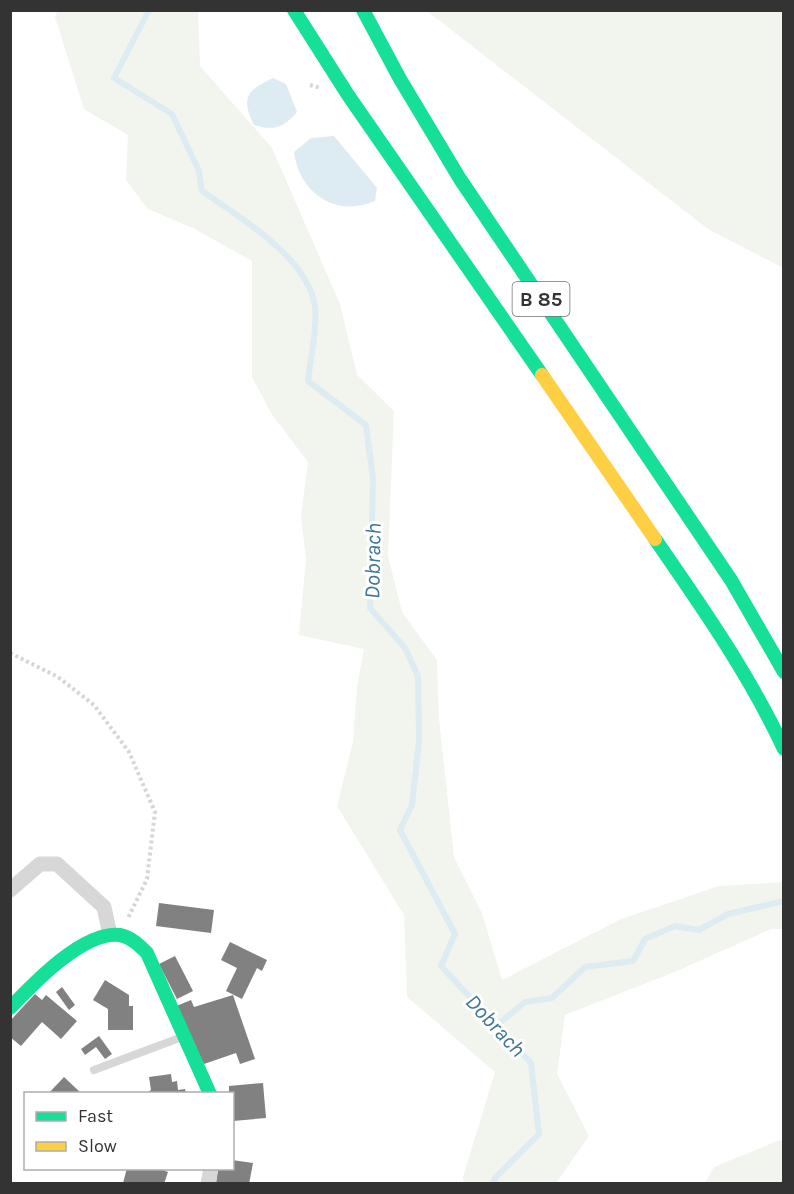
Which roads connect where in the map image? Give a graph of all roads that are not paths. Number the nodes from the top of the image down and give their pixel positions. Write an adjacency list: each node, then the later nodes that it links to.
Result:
1 (294, 10): 4 (street)
2 (363, 10): 3 (street, B 85)
3 (783, 672)
4 (783, 749)
5 (10, 890): 6 (street)
6 (115, 935): 7 (street); 8 (street)
7 (10, 1008)
8 (183, 1036): 9 (lane); 10 (street)
9 (94, 1070)
10 (209, 1092)

